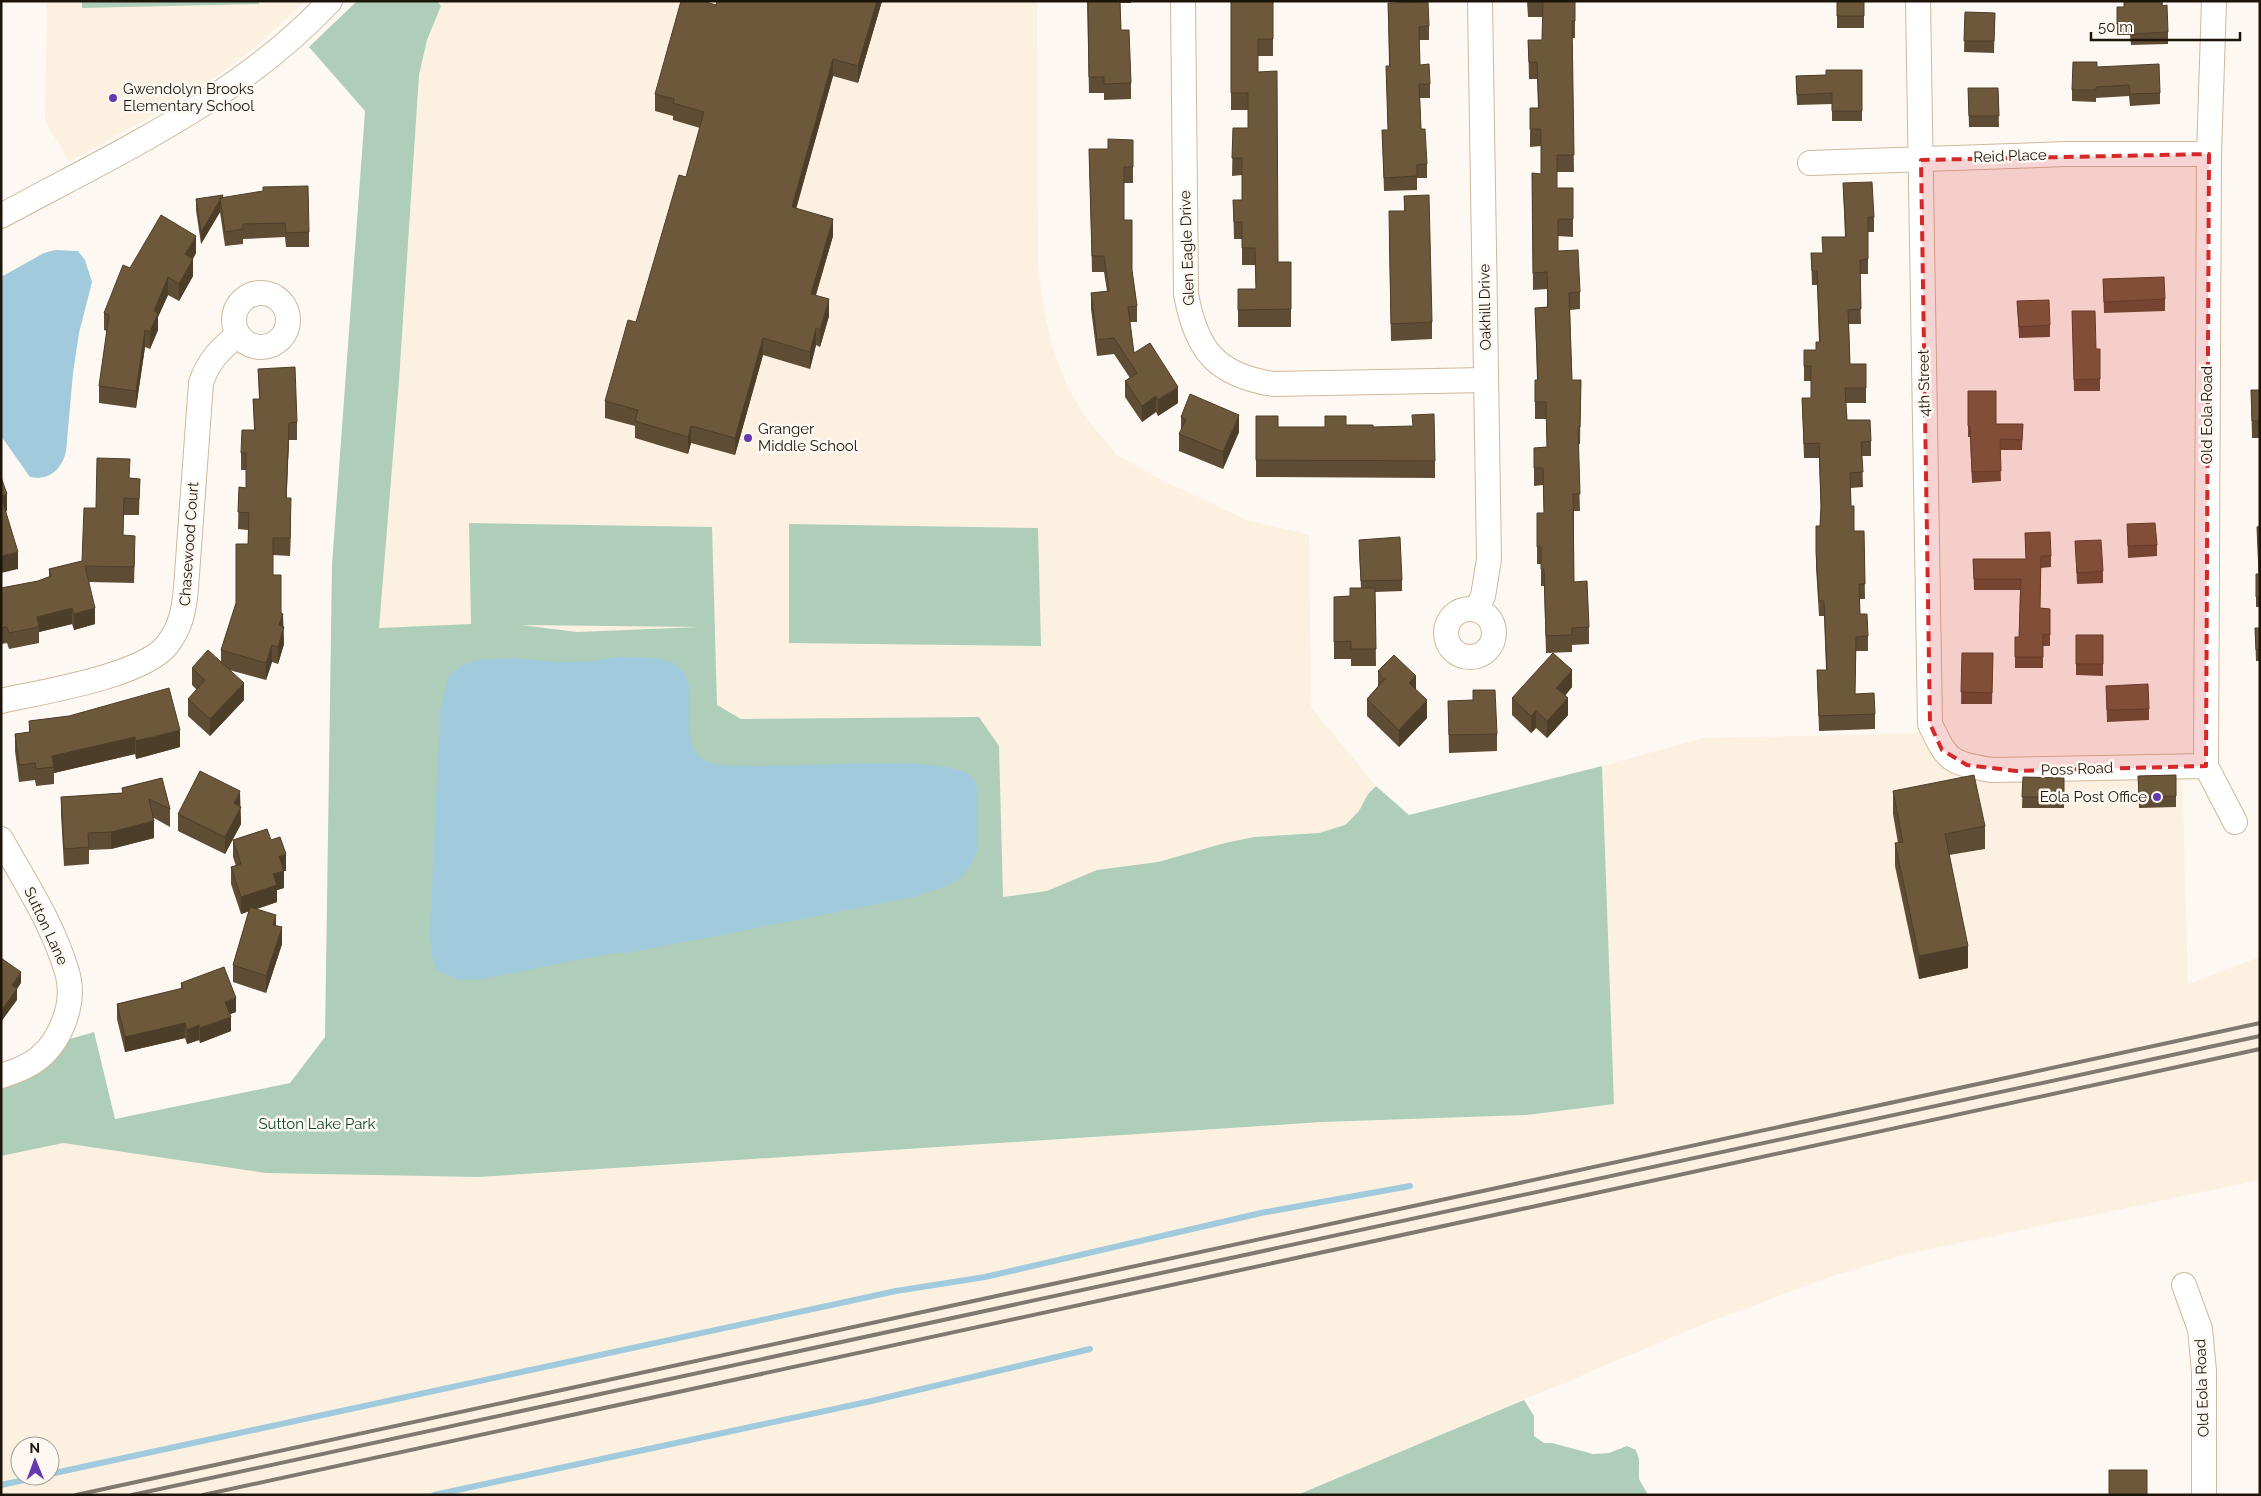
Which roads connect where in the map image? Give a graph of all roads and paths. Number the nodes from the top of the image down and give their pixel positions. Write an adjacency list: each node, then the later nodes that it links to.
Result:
1 (330, 1): 9 (street)
2 (1183, 1): 11 (street, Glen Eagle Drive)
3 (1480, 1): 11 (street, Oakhill Drive)
4 (1918, 1): 7 (street, 4th Street)
5 (2214, 1): 6 (street, Old Eola Road)
6 (2209, 154): 7 (street, Reid Place); 15 (street, Old Eola Road)
7 (1921, 160): 8 (street, Reid Place); 14 (street, 4th Street)
8 (1810, 163)
9 (1, 216)
10 (238, 335): 13 (street, Chasewood Court)
11 (1486, 380): 12 (street, Oakhill Drive)
12 (1476, 610)
13 (1, 701)
14 (1951, 759): 15 (street, Poss Road)
15 (2206, 766): 16 (street, Old Eola Road)
16 (2235, 822)
17 (1, 839): 18 (street, Sutton Lane)
18 (1, 1076)
19 (2184, 1285): 20 (street, Old Eola Road)
20 (2204, 1495)

